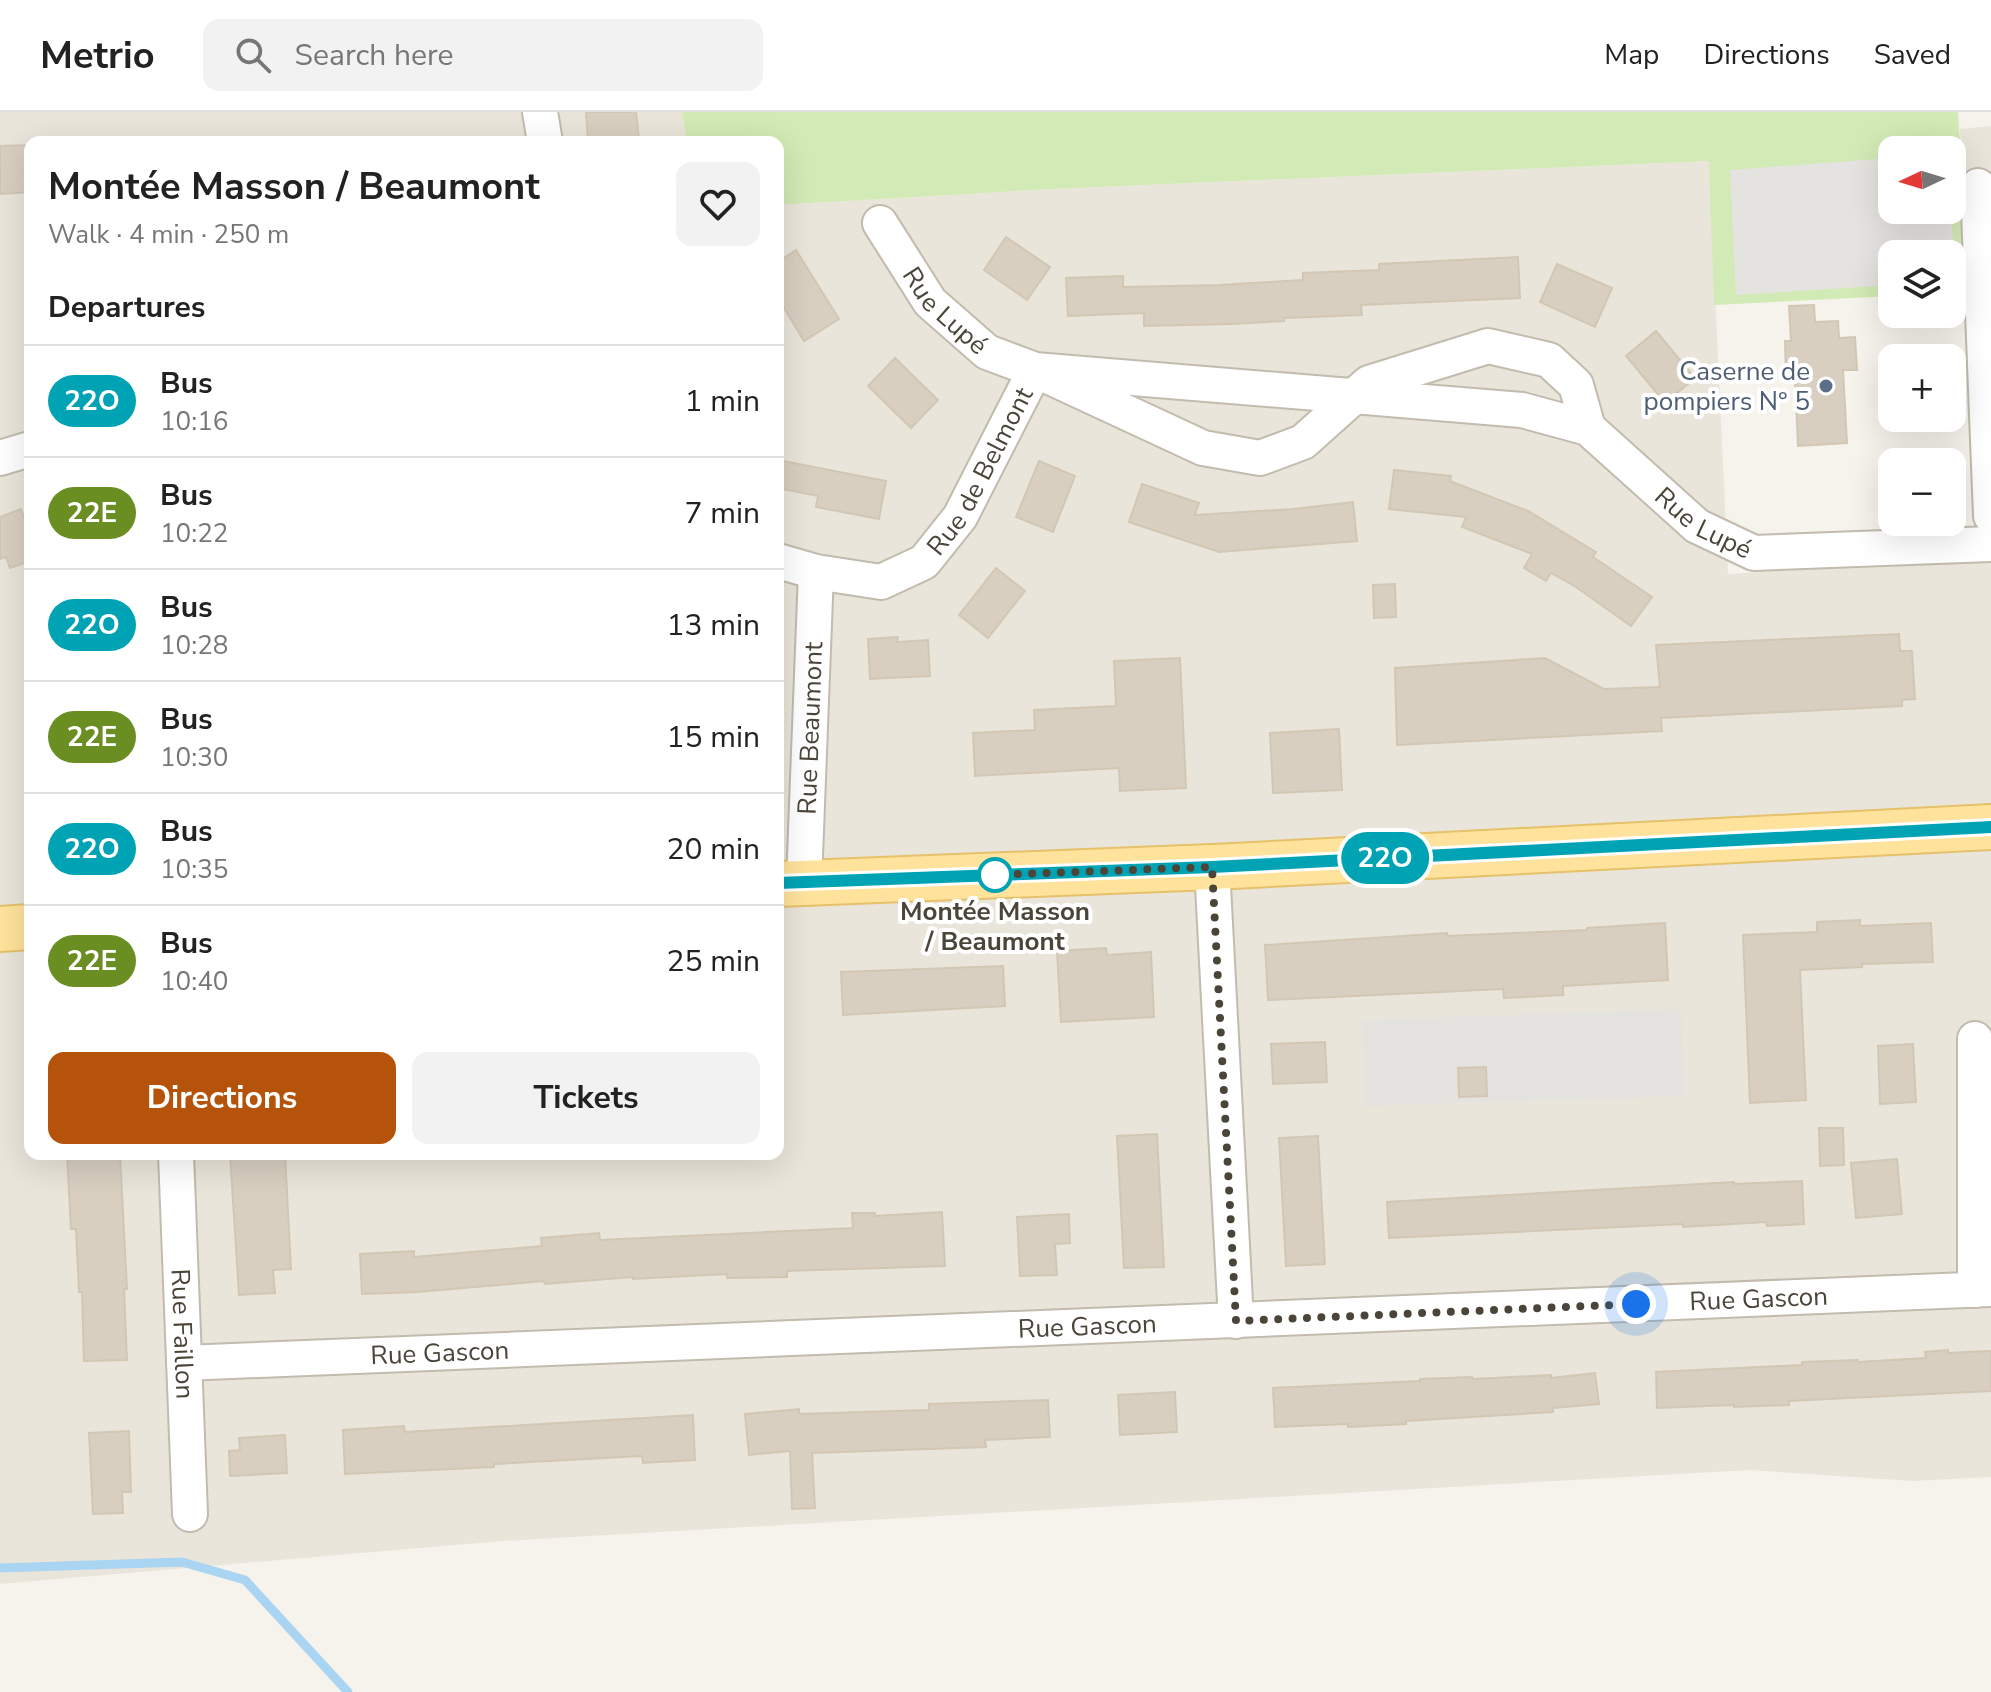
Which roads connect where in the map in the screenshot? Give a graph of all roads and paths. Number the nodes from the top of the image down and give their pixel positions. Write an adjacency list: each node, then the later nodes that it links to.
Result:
1 (540, 112): 2 (street)
2 (544, 136)
3 (1978, 186): 5 (street)
4 (880, 223): 6 (street, Rue Lupé)
5 (1987, 298): 11 (street)
6 (1035, 370): 7 (street, Rue Lupé); 7 (street, Rue Lupé); 14 (street, Rue de Belmont)
7 (1352, 397): 8 (street, Rue Lupé); 8 (street, Rue Lupé)
8 (1588, 428): 12 (street, Rue Lupé)
9 (24, 451): 10 (street)
10 (0, 458)
11 (1991, 516)
12 (1991, 544)
13 (784, 563): 14 (street, Rue de Belmont)
14 (816, 572): 17 (street, Rue Beaumont)
15 (1991, 827): 16 (main road)
16 (1212, 867): 17 (main road); 23 (street)
17 (791, 883)
18 (24, 927): 19 (main road)
19 (0, 929)
20 (1975, 1039): 22 (street)
21 (176, 1160): 24 (street, Rue Faillon)
22 (1983, 1290): 23 (street, Rue Gascon)
23 (1236, 1321): 24 (street, Rue Gascon)
24 (184, 1363): 25 (street, Rue Faillon)
25 (190, 1514)

